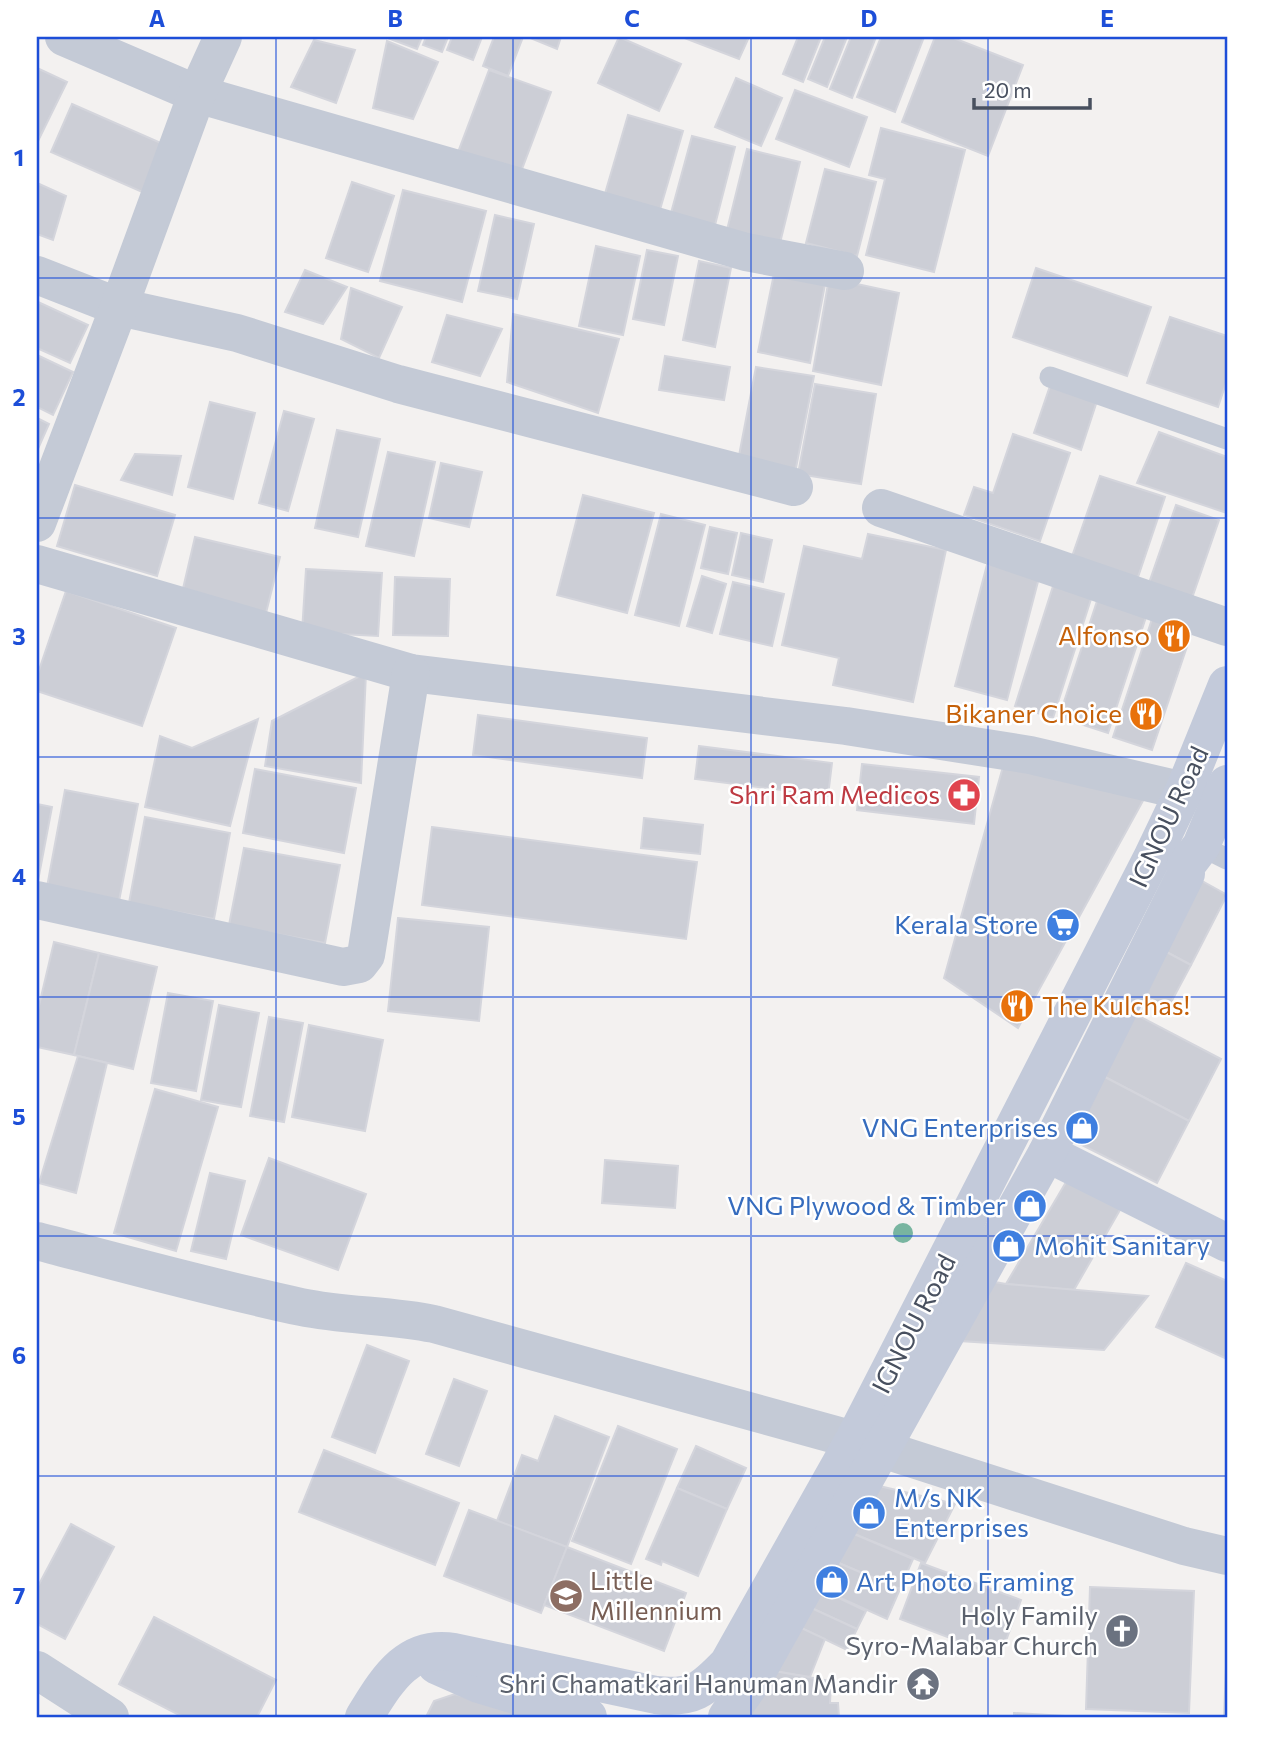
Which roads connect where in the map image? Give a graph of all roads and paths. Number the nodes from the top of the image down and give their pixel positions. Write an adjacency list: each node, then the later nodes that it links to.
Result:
1 (64, 37): 3 (street)
2 (223, 37): 3 (street)
3 (197, 94): 4 (street); 6 (street)
4 (845, 271)
5 (37, 275): 6 (street)
6 (119, 307): 9 (street); 11 (street)
7 (1050, 377): 8 (lane)
8 (1227, 439)
9 (794, 487)
10 (881, 508): 13 (street)
11 (37, 523)
12 (37, 564): 14 (street)
13 (1227, 627)
14 (411, 673): 17 (street); 19 (street)
15 (1227, 685): 17 (street, IGNOU Road)
16 (1227, 784): 18 (street, IGNOU Road)
17 (1184, 790): 23 (street, IGNOU Road)
18 (1214, 853): 20 (street, IGNOU Road)
19 (37, 900)
20 (1047, 1153): 22 (street); 23 (street, IGNOU Road)
21 (37, 1241): 23 (street)
22 (1227, 1243)
23 (868, 1444): 24 (street); 25 (street, IGNOU Road); 30 (street, IGNOU Road)
24 (1227, 1556)
25 (421, 1653): 28 (street); 29 (street)
26 (37, 1670): 27 (street)
27 (110, 1717)
28 (363, 1717)
29 (588, 1717)
30 (727, 1717)

